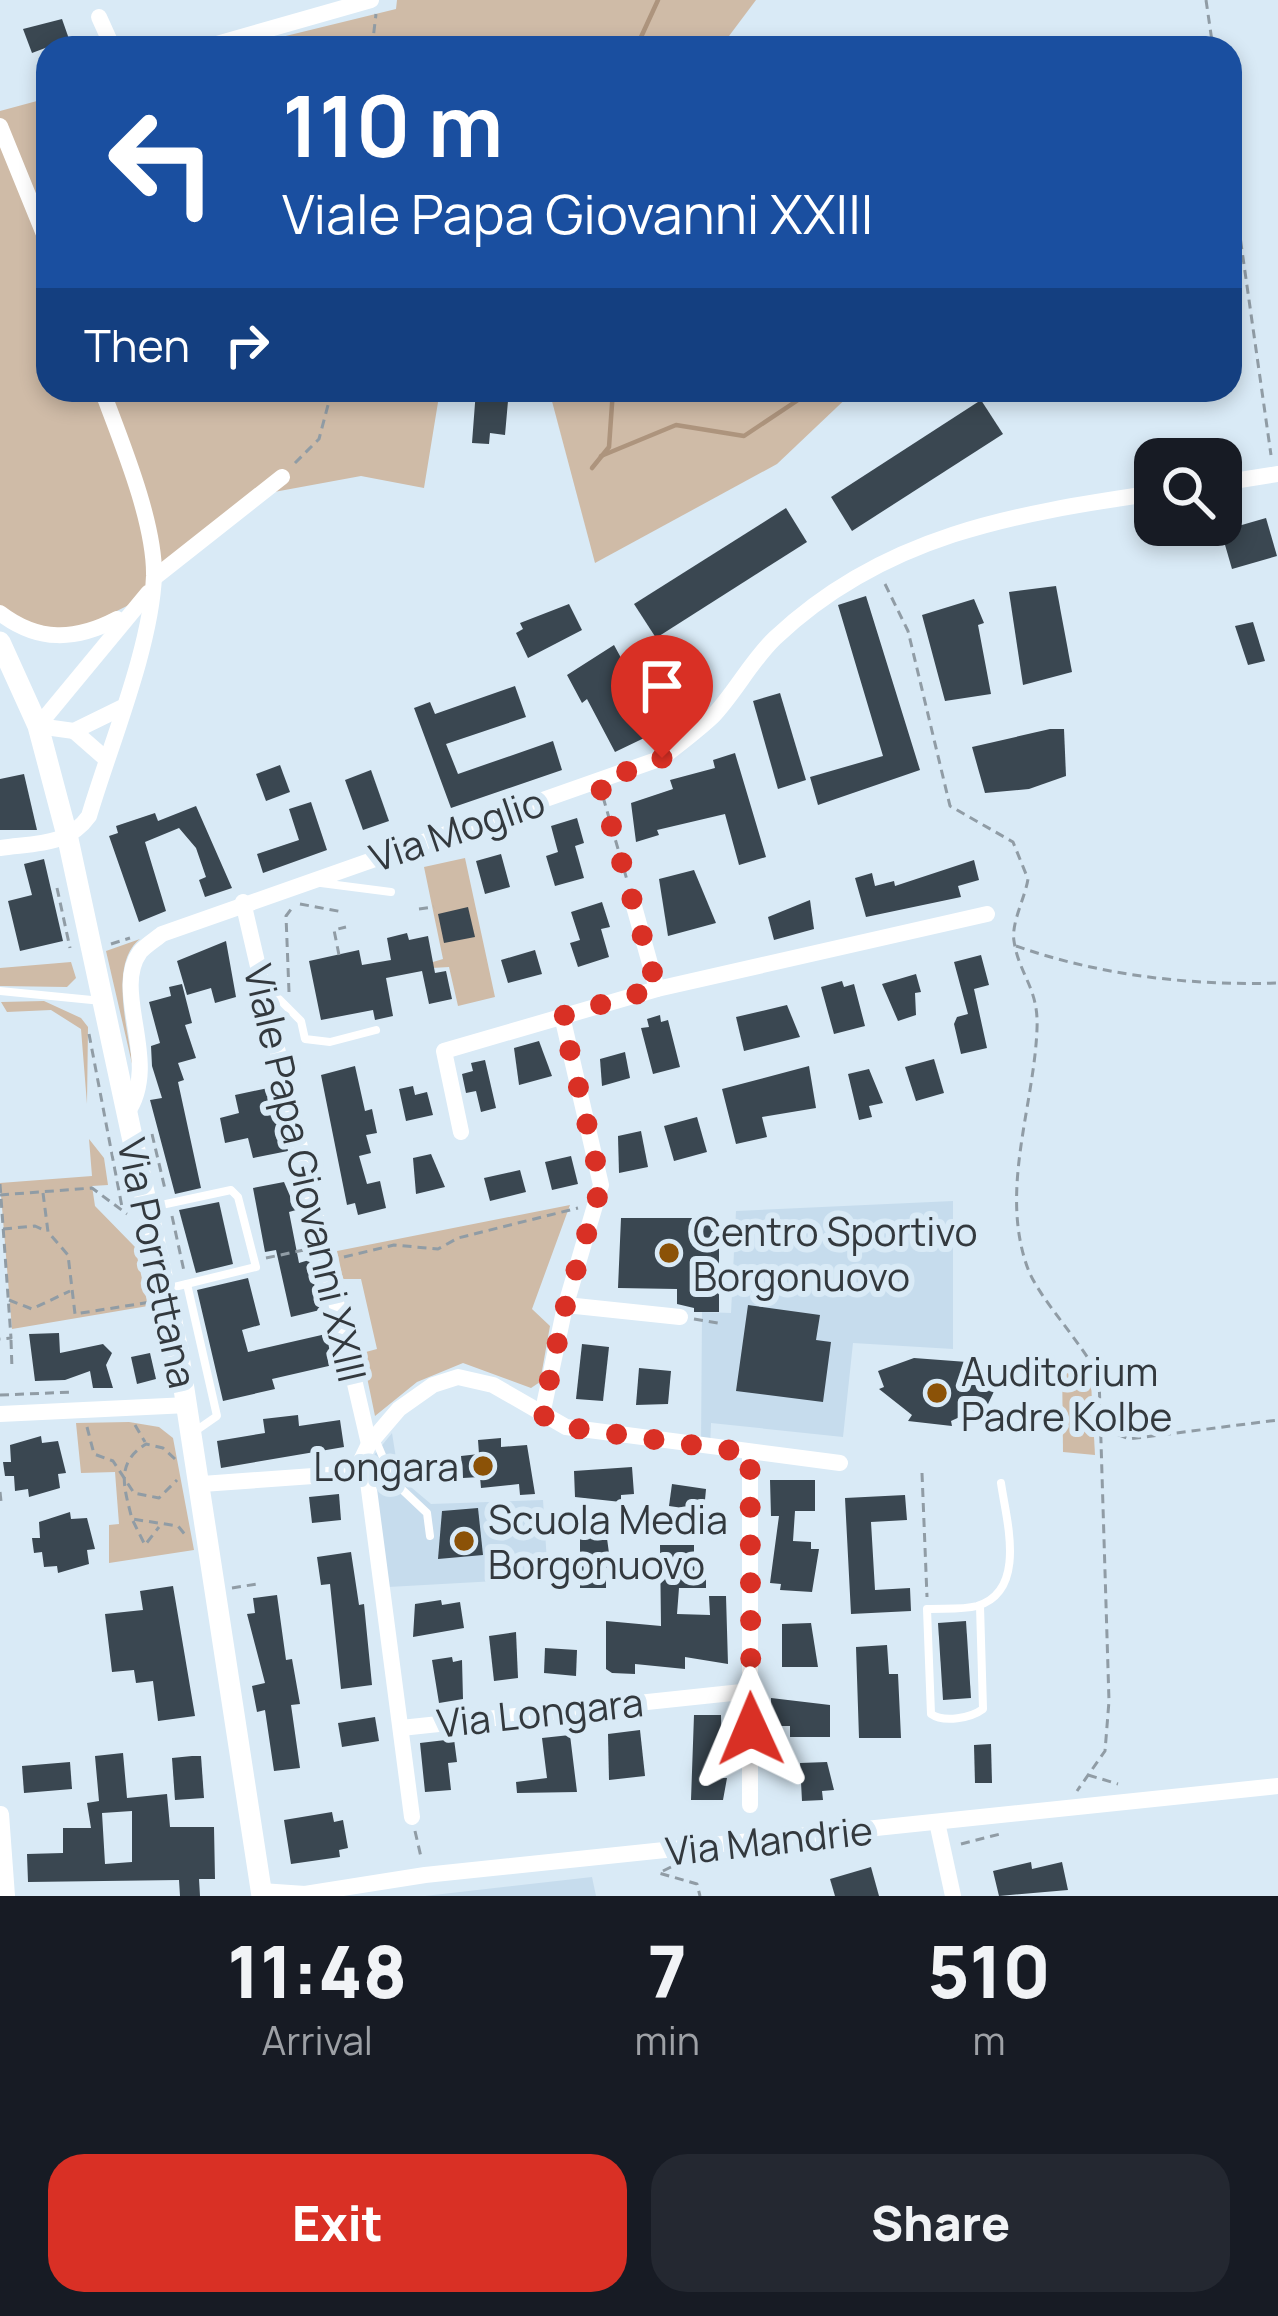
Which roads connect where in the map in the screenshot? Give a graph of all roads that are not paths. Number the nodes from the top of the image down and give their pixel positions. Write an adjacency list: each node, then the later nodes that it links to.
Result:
1 (374, 0): 4 (street)
2 (99, 17): 3 (street)
3 (108, 36)
4 (246, 36)
5 (0, 126): 6 (street)
6 (36, 214)
7 (106, 402): 12 (street)
8 (1276, 475): 10 (street)
9 (282, 477): 12 (street)
10 (1242, 480)
11 (1134, 496): 22 (street, Via Moglio)
12 (152, 584): 14 (street); 16 (street)
13 (0, 613): 14 (street)
14 (129, 613): 17 (street)
15 (0, 642): 17 (main road, Via Porrettana)
16 (122, 708): 18 (street); 19 (street)
17 (38, 726): 18 (street); 20 (main road, Via Porrettana)
18 (74, 731): 19 (street)
19 (106, 759): 20 (street)
20 (68, 838): 21 (street); 29 (main road, Via Porrettana)
21 (0, 848)
22 (304, 881): 23 (lane); 25 (street, Via Moglio)
23 (391, 892)
24 (632, 899): 27 (street)
25 (244, 902): 30 (street, Viale Papa Giovanni XXIII); 33 (street, Via Moglio)
26 (987, 914): 27 (street)
27 (657, 988): 31 (street)
28 (0, 991): 29 (lane)
29 (103, 1001): 33 (main road, Via Porrettana)
30 (267, 1003): 32 (lane); 43 (street, Viale Papa Giovanni XXIII)
31 (562, 1016): 34 (street); 37 (street)
32 (376, 1030)
33 (127, 1113): 35 (main road, Via Porrettana)
34 (461, 1132)
35 (141, 1215): 36 (main road, Via Porrettana); 36 (lane)
36 (176, 1287): 39 (main road, Via Porrettana); 42 (lane)
37 (566, 1305): 38 (street); 41 (street)
38 (680, 1318)
39 (188, 1406): 40 (street); 42 (main road, Via Porrettana)
40 (0, 1414)
41 (542, 1415): 43 (street, Viale Papa Giovanni XXIII); 44 (street, Viale Papa Giovanni XXIII)
42 (193, 1433): 47 (main road, Via Porrettana)
43 (374, 1441): 47 (street); 48 (lane); 51 (street, Via Longara)
44 (750, 1453): 45 (street, Viale Papa Giovanni XXIII); 50 (street)
45 (840, 1463)
46 (1001, 1483): 49 (lane)
47 (202, 1484): 57 (main road, Via Porrettana)
48 (430, 1536)
49 (980, 1606): 49 (lane)
50 (751, 1691): 51 (street, Via Longara); 53 (street)
51 (401, 1728): 55 (street, Via Longara)
52 (1278, 1786): 56 (street, Via Mandrie)
53 (750, 1805)
54 (2, 1814): 58 (street)
55 (412, 1817)
56 (937, 1822): 57 (street, Via Mandrie); 59 (street)
57 (262, 1894)
58 (7, 1896)
59 (953, 1896)

